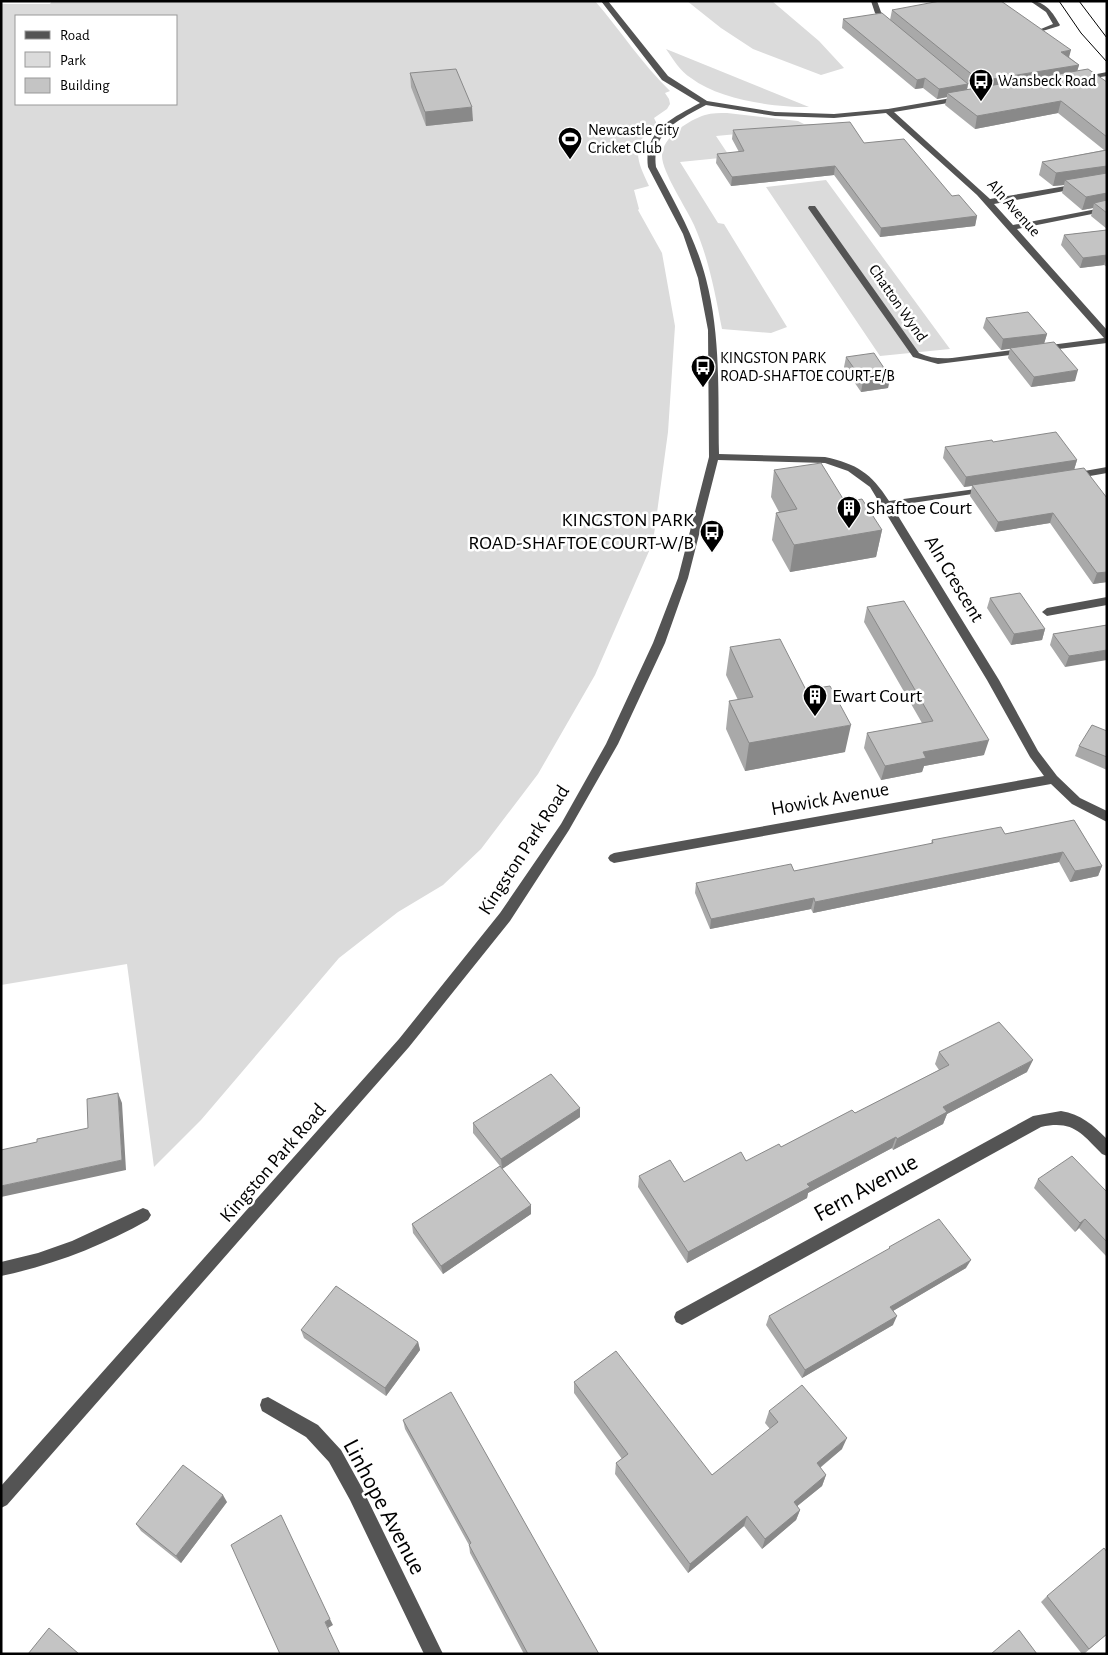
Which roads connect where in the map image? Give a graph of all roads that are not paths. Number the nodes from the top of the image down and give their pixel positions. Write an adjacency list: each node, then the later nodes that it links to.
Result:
1 (604, 1): 11 (street)
2 (874, 1): 5 (street)
3 (1033, 1): 7 (street)
4 (887, 12): 5 (street)
5 (878, 13): 6 (street)
6 (894, 29)
7 (1038, 32)
8 (1107, 74): 9 (street)
9 (1071, 80)
10 (976, 96): 12 (street)
11 (705, 103): 12 (street); 20 (street, Kingston Park Road)
12 (888, 112): 14 (street, Aln Avenue)
13 (1107, 181): 14 (street)
14 (989, 202): 17 (street, Aln Avenue)
15 (812, 208): 19 (street, Chatton Wynd)
16 (1107, 209): 17 (street)
17 (1012, 228): 18 (street, Aln Avenue)
18 (1107, 336)
19 (1107, 340)
20 (714, 457): 24 (street, Aln Crescent); 35 (street, Kingston Park Road)
21 (1107, 470): 22 (street)
22 (1059, 478)
23 (992, 488): 24 (street)
24 (887, 504): 27 (street, Aln Crescent)
25 (1107, 601): 26 (street)
26 (1047, 612)
27 (1053, 779): 28 (street, Aln Crescent); 29 (street, Howick Avenue)
28 (1107, 817)
29 (614, 858)
30 (1107, 1149): 33 (street, Fern Avenue)
31 (143, 1215): 32 (street)
32 (1, 1269)
33 (682, 1317)
34 (268, 1405): 36 (street, Linhope Avenue)
35 (1, 1498)
36 (434, 1654)

